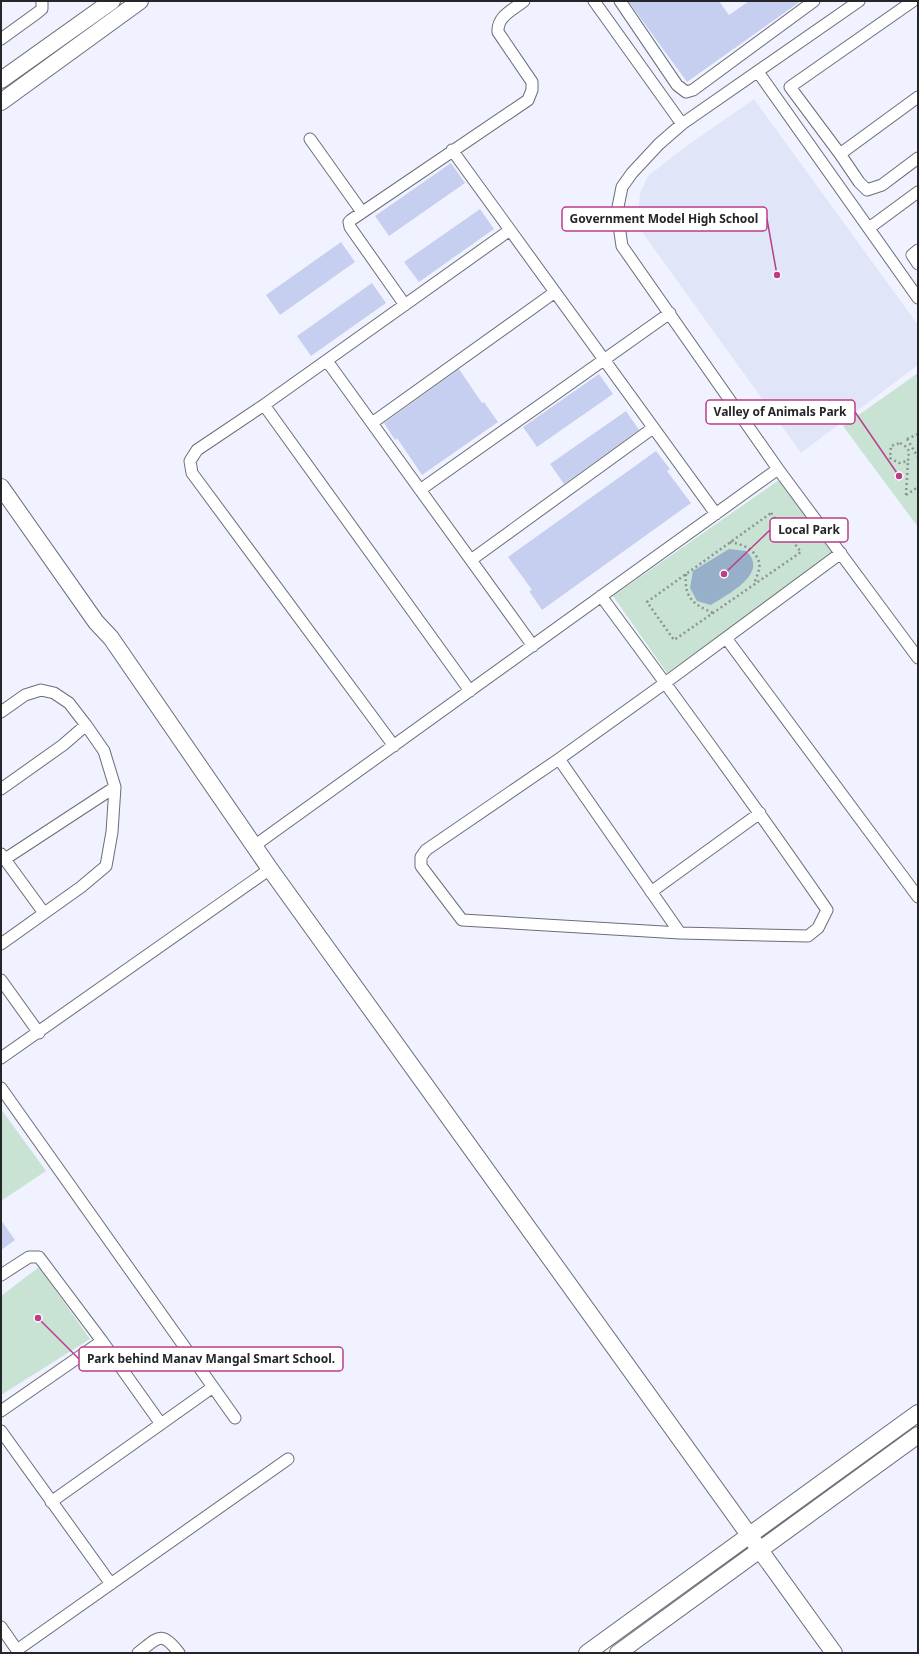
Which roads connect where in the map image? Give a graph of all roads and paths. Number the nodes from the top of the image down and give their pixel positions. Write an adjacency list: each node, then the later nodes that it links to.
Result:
1 (42, 1): 10 (street)
2 (112, 1): 12 (main road)
3 (140, 1): 14 (main road)
4 (524, 1): 17 (street)
5 (594, 1): 15 (street)
6 (620, 1): 7 (street)
7 (814, 1)
8 (859, 1): 11 (street)
9 (914, 1): 18 (street)
10 (1, 39)
11 (758, 72): 15 (street); 22 (street)
12 (1, 80)
13 (918, 97): 18 (street)
14 (1, 102)
15 (682, 124): 29 (street)
16 (310, 139): 21 (street)
17 (452, 150): 21 (street); 23 (street)
18 (840, 154): 19 (street)
19 (918, 158)
20 (918, 192): 22 (street)
21 (362, 212): 28 (street)
22 (869, 228): 27 (street)
23 (510, 230): 26 (street); 28 (street)
24 (918, 250): 25 (street)
25 (918, 264)
26 (555, 292): 30 (street); 33 (street)
27 (918, 298)
28 (405, 305): 31 (street)
29 (670, 314): 30 (street); 42 (street)
30 (604, 360): 34 (street); 45 (street)
31 (326, 361): 32 (street); 33 (street)
32 (264, 405): 58 (street); 61 (street)
33 (372, 423): 45 (street)
34 (654, 428): 46 (street); 49 (street)
35 (918, 434): 36 (path)
36 (907, 439): 37 (path); 38 (path)
37 (905, 446): 39 (path); 41 (path)
38 (913, 449): 39 (path); 40 (path)
39 (909, 451): 41 (path)
40 (918, 457)
41 (908, 460): 44 (path)
42 (778, 469): 46 (street); 48 (street)
43 (1, 487): 66 (main road)
44 (918, 487)
45 (420, 490): 49 (street)
46 (716, 514): 52 (street)
47 (730, 542): 50 (path); 51 (path); 51 (path)
48 (841, 553): 54 (street); 56 (street)
49 (471, 560): 55 (street)
50 (686, 573): 53 (path); 53 (path)
51 (754, 584): 53 (path)
52 (601, 596): 55 (street); 57 (street)
53 (713, 613)
54 (726, 638): 57 (street); 70 (street)
55 (533, 646): 58 (street)
56 (918, 658)
57 (665, 683): 62 (street); 65 (street)
58 (470, 691): 61 (street)
59 (1, 712): 60 (street)
60 (86, 725): 63 (street); 64 (street)
61 (394, 746): 66 (street)
62 (559, 759): 69 (street); 72 (street)
63 (115, 788): 67 (street); 71 (street)
64 (1, 789)
65 (760, 813): 69 (street); 72 (street)
66 (254, 846): 68 (main road)
67 (3, 856): 71 (street)
68 (270, 869): 75 (street); 89 (main road)
69 (651, 892): 72 (street)
70 (918, 897)
71 (44, 913): 73 (street)
72 (680, 933)
73 (1, 944)
74 (1, 980): 75 (street)
75 (39, 1033): 76 (street)
76 (1, 1058)
77 (1, 1088): 80 (street)
78 (1, 1275): 79 (street)
79 (102, 1340): 81 (street); 84 (street)
80 (213, 1388): 83 (street); 84 (street)
81 (1, 1411)
82 (918, 1413): 89 (main road)
83 (235, 1418)
84 (161, 1424): 88 (street)
85 (1, 1431): 88 (street)
86 (918, 1435): 90 (main road)
87 (288, 1458): 91 (street)
88 (51, 1502): 91 (street)
89 (750, 1535): 90 (main road); 96 (main road)
90 (760, 1550): 97 (main road); 98 (main road)
91 (111, 1584): 93 (street)
92 (1, 1627): 93 (street)
93 (18, 1651)
94 (138, 1653): 95 (street)
95 (179, 1653)
96 (587, 1653)
97 (618, 1653)
98 (834, 1653)

